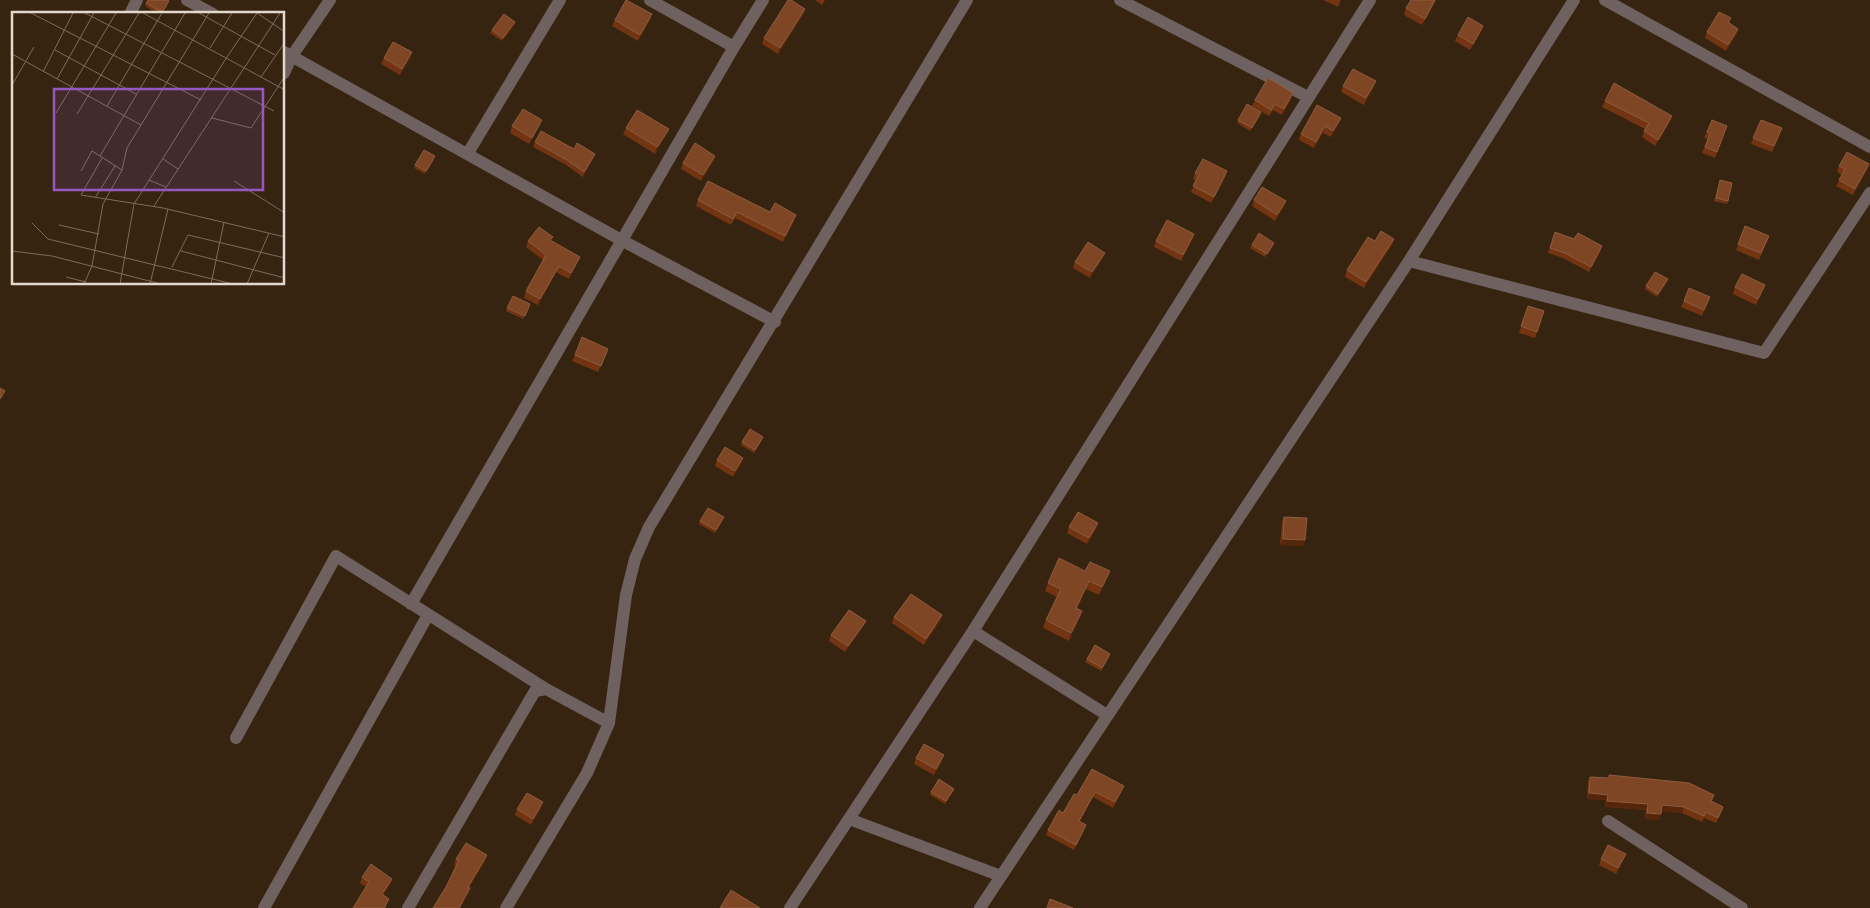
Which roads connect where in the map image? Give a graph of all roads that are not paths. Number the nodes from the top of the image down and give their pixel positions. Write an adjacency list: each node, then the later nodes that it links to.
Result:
1 (138, 0): 12 (street)
2 (187, 0): 13 (street)
3 (330, 0): 15 (street)
4 (560, 0): 19 (street)
5 (650, 0): 14 (street)
6 (763, 0): 14 (street)
7 (967, 0): 23 (street)
8 (1120, 0): 17 (street)
9 (1370, 0): 17 (street)
10 (1574, 0): 22 (street)
11 (1605, 0): 18 (street)
12 (131, 12)
13 (209, 12)
14 (734, 47): 21 (street)
15 (288, 54): 16 (street); 19 (street)
16 (285, 68)
17 (1308, 97): 26 (street)
18 (1870, 147)
19 (468, 153): 21 (street)
20 (1870, 193): 22 (street)
21 (622, 241): 23 (street); 24 (street)
22 (1409, 261): 28 (street)
23 (774, 322): 29 (street)
24 (411, 604): 25 (street); 30 (street)
25 (428, 615): 27 (street); 34 (street)
26 (973, 631): 28 (street); 31 (street)
27 (546, 689): 29 (street); 35 (street)
28 (1107, 714): 33 (street)
29 (608, 723): 36 (street)
30 (236, 738)
31 (849, 819): 33 (street); 37 (street)
32 (1608, 821): 39 (street)
33 (1000, 876): 38 (street)
34 (264, 908)
35 (408, 908)
36 (506, 908)
37 (790, 908)
38 (980, 908)
39 (1742, 908)

